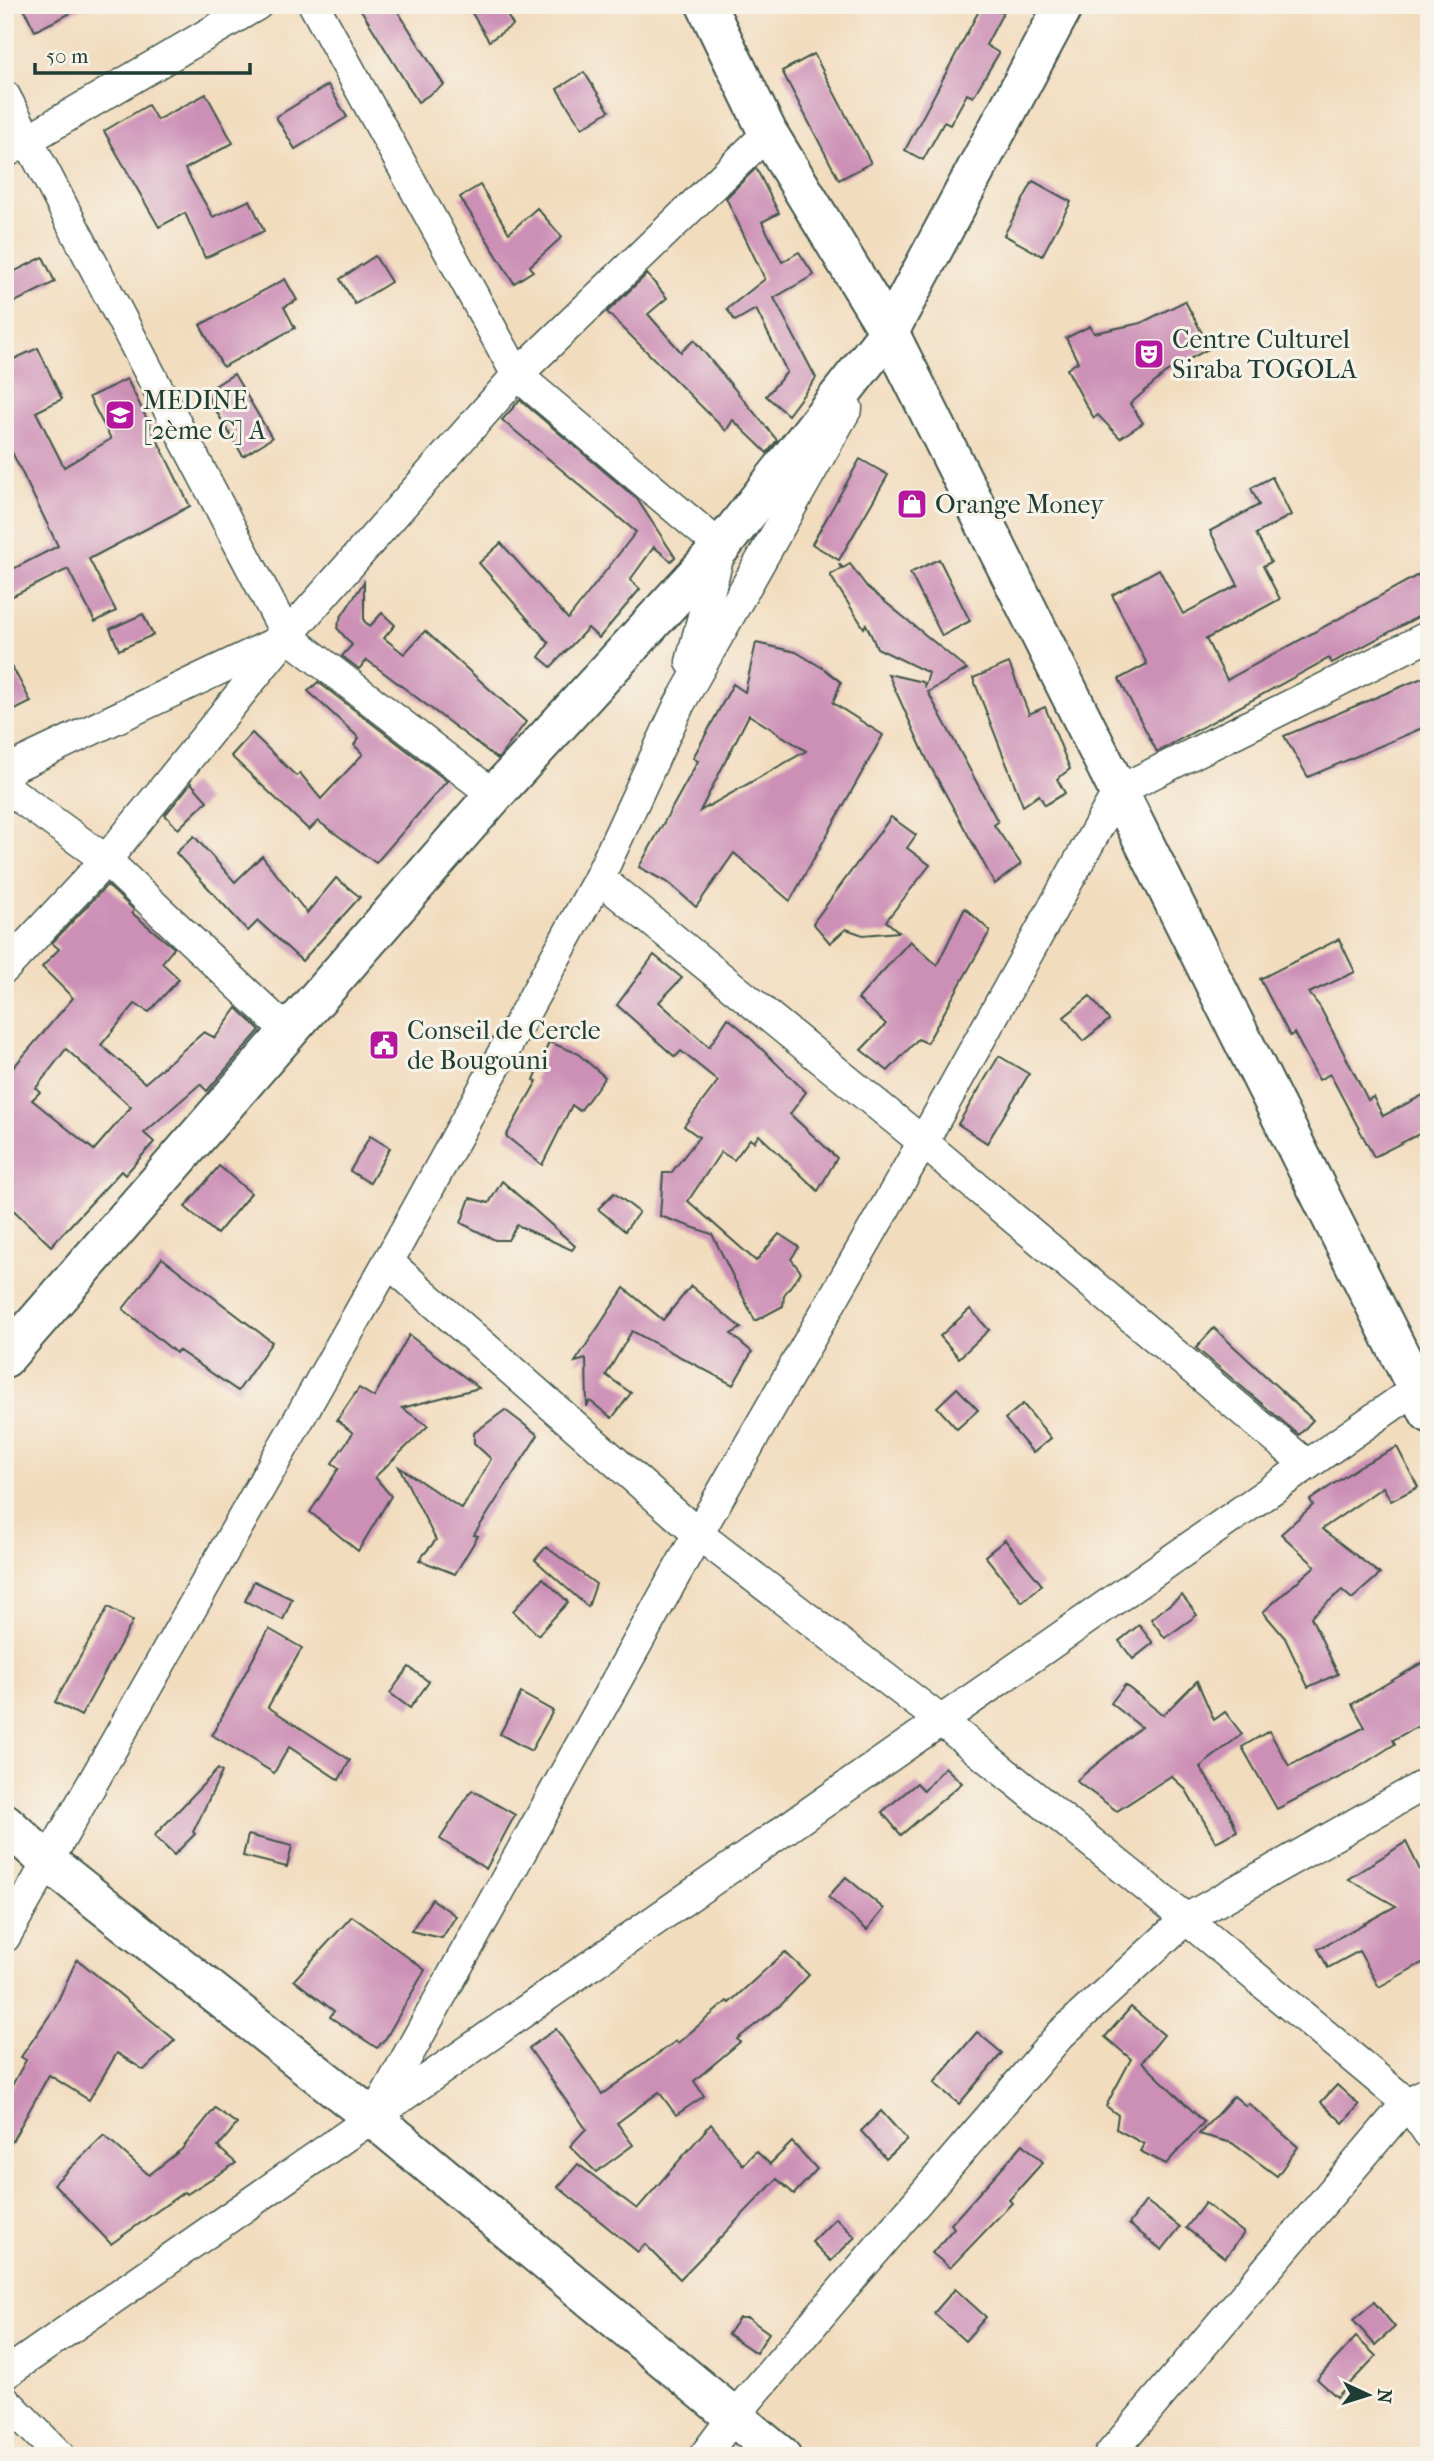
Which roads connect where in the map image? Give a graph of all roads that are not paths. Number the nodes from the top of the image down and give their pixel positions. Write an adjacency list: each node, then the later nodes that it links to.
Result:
1 (257, 5): 7 (street)
2 (314, 5): 9 (street)
3 (706, 5): 6 (street)
4 (1063, 5): 8 (street)
5 (5, 96): 7 (street)
6 (768, 133): 8 (street); 9 (street)
7 (18, 145): 11 (street)
8 (889, 332): 10 (street); 13 (street); 16 (street)
9 (517, 376): 10 (street); 11 (street)
10 (722, 547): 13 (street); 17 (street)
11 (287, 636): 14 (street); 17 (street); 18 (street)
12 (1429, 636): 16 (street)
13 (680, 705): 19 (street)
14 (5, 771)
15 (5, 787): 18 (street)
16 (1118, 791): 22 (street); 25 (street)
17 (494, 794): 21 (street)
18 (106, 860): 20 (street); 21 (street)
19 (599, 878): 22 (street); 23 (street)
20 (5, 968)
21 (288, 1032): 24 (street)
22 (923, 1142): 26 (street); 27 (street)
23 (388, 1262): 27 (street); 31 (street)
24 (5, 1358)
25 (1424, 1394): 26 (street)
26 (1307, 1465): 28 (street)
27 (698, 1534): 28 (street); 35 (street)
28 (940, 1720): 32 (street); 35 (street)
29 (1429, 1782): 32 (street)
30 (5, 1823): 31 (street)
31 (48, 1862): 33 (street); 35 (street)
32 (1186, 1919): 34 (street); 39 (street)
33 (5, 1937)
34 (1418, 2097): 36 (street); 43 (street)
35 (373, 2118): 37 (street); 39 (street)
36 (1429, 2134)
37 (5, 2374)
38 (5, 2400): 40 (street)
39 (734, 2416): 41 (street); 42 (street)
40 (60, 2456)
41 (704, 2456)
42 (782, 2456)
43 (1109, 2456)

